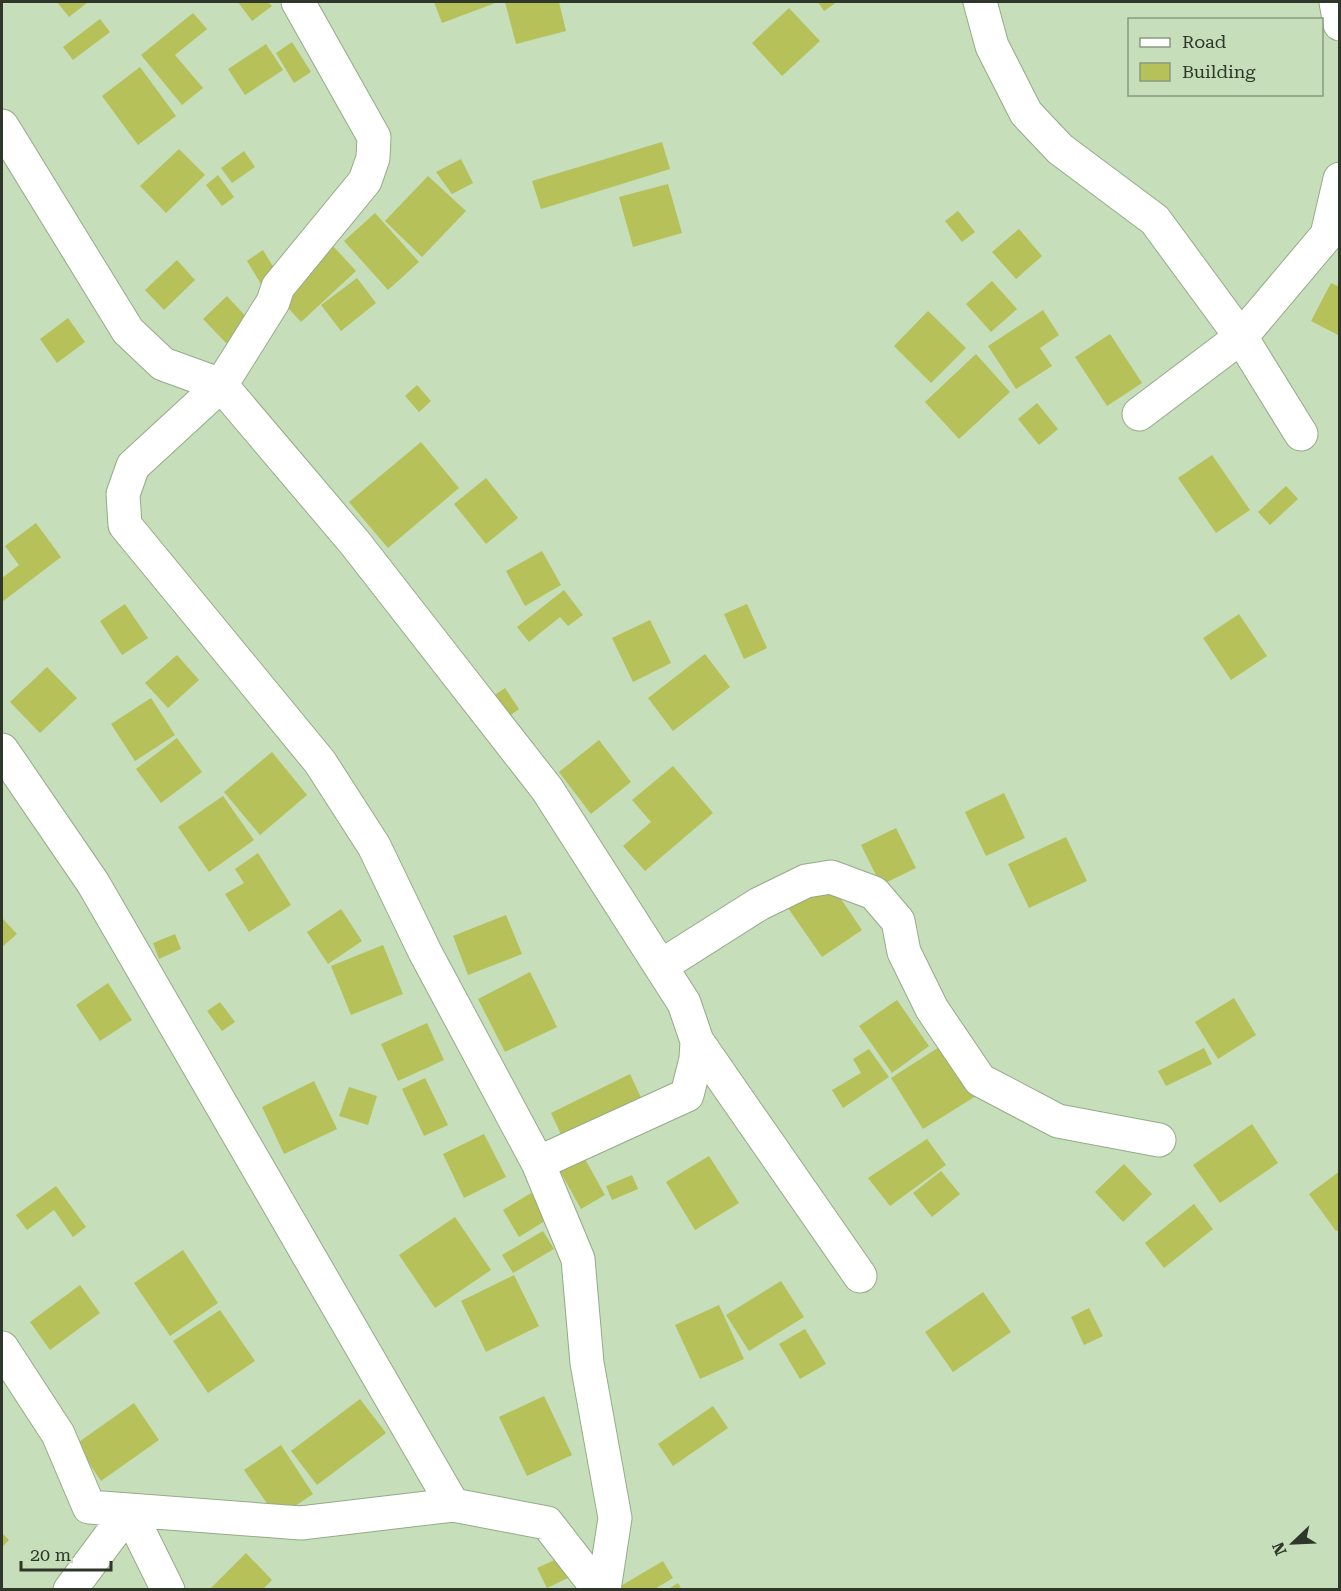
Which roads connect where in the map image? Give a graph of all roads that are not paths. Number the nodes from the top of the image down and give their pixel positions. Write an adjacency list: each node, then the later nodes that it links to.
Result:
1 (298, 2): 8 (street)
2 (980, 2): 7 (street)
3 (1336, 2): 4 (street)
4 (1340, 24)
5 (2, 126): 8 (street)
6 (1340, 179): 7 (street)
7 (1241, 338): 9 (street); 10 (street)
8 (221, 385): 12 (street); 15 (street)
9 (1139, 414)
10 (1300, 434)
11 (2, 750): 18 (street)
12 (661, 966): 13 (street); 14 (street)
13 (697, 1041): 15 (street); 16 (street)
14 (1159, 1140)
15 (538, 1163): 23 (street)
16 (860, 1276)
17 (2, 1348): 19 (street)
18 (453, 1505): 19 (street); 22 (street)
19 (129, 1511): 20 (street); 21 (street)
20 (70, 1590)
21 (168, 1590)
22 (599, 1590)
23 (604, 1590)

